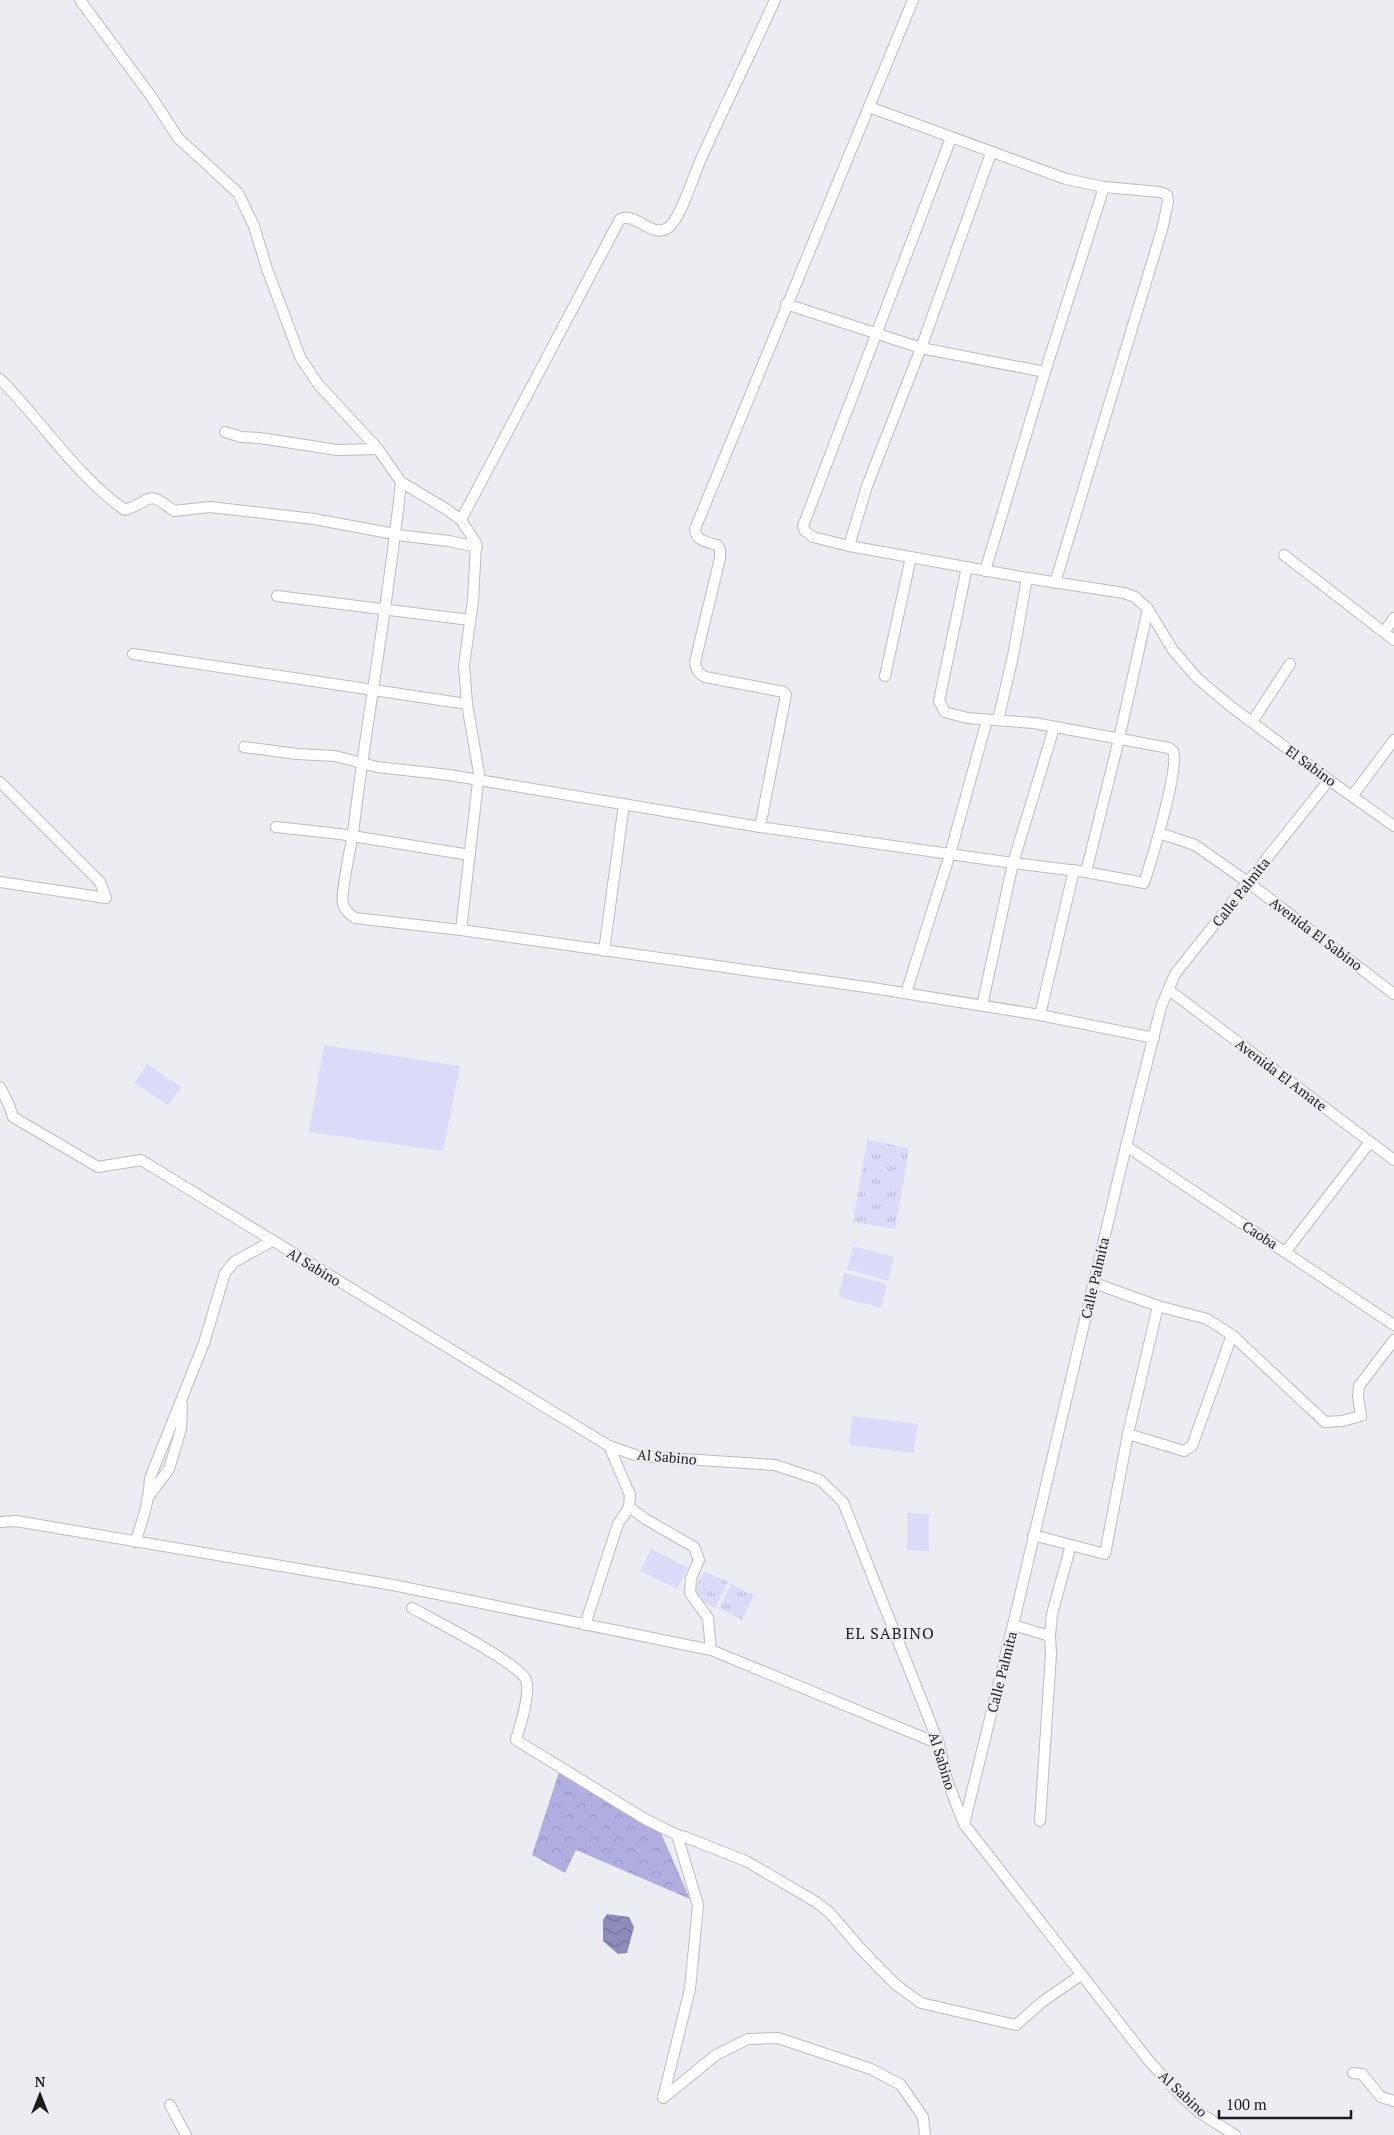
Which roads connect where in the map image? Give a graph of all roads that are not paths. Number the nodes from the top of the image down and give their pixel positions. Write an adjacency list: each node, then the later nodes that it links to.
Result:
1 (80, 0): 14 (street)
2 (775, 0): 16 (street)
3 (913, 0): 4 (street)
4 (869, 107): 5 (street); 8 (street)
5 (951, 138): 6 (street); 9 (street)
6 (991, 153): 7 (street); 10 (street)
7 (1104, 187): 11 (street); 25 (street)
8 (786, 304): 9 (street); 53 (street)
9 (876, 334): 10 (street); 18 (street)
10 (921, 348): 11 (street); 18 (street)
11 (1045, 372): 23 (street)
12 (0, 380): 17 (street)
13 (224, 432): 14 (street)
14 (378, 449): 15 (street)
15 (401, 482): 16 (street); 17 (street)
16 (461, 520): 19 (street)
17 (395, 534): 19 (street); 28 (street)
18 (849, 546): 21 (street)
19 (477, 547): 30 (street)
20 (1284, 556): 31 (street)
21 (911, 557): 22 (street); 35 (street)
22 (967, 567): 23 (street); 38 (street)
23 (985, 571): 24 (street)
24 (1027, 578): 25 (street); 39 (street)
25 (1055, 583): 27 (street)
26 (277, 596): 28 (street)
27 (1148, 609): 40 (street, El Sabino); 42 (street)
28 (384, 610): 30 (street); 36 (street)
29 (1394, 618): 31 (street)
30 (470, 620): 37 (street)
31 (1384, 632): 32 (street)
32 (1394, 640)
33 (133, 654): 36 (street)
34 (1290, 664): 40 (street)
35 (884, 676)
36 (374, 690): 37 (street); 45 (street)
37 (467, 704): 46 (street)
38 (987, 720): 39 (street); 56 (street)
39 (998, 720): 41 (street)
40 (1252, 722): 47 (street, El Sabino)
41 (1054, 728): 42 (street); 58 (street)
42 (1119, 739): 54 (street); 60 (street)
43 (1394, 740): 49 (street)
44 (244, 747): 45 (street)
45 (361, 762): 46 (street); 55 (street)
46 (478, 780): 50 (street); 57 (street)
47 (1329, 780): 49 (street, El Sabino); 62 (street, Calle Palmita)
48 (0, 782): 61 (street)
49 (1352, 795): 51 (street, El Sabino)
50 (624, 804): 53 (street); 64 (street)
51 (1394, 826)
52 (276, 827): 55 (street)
53 (760, 827): 56 (street)
54 (1159, 833): 60 (street); 62 (street, Avenida El Sabino)
55 (352, 836): 57 (street); 63 (street)
56 (950, 854): 58 (street); 66 (street)
57 (470, 855): 63 (street)
58 (1013, 864): 59 (street); 68 (street)
59 (1074, 870): 60 (street); 69 (street)
60 (1086, 872)
61 (0, 882)
62 (1249, 883): 65 (street, Calle Palmita); 67 (street, Avenida El Sabino)
63 (461, 930): 64 (street)
64 (604, 951): 66 (street)
65 (1169, 990): 70 (street, Calle Palmita); 72 (street, Avenida El Amate)
66 (906, 993): 68 (street)
67 (1394, 994)
68 (982, 1006): 69 (street)
69 (1040, 1015): 70 (street)
70 (1154, 1038): 73 (street, Calle Palmita)
71 (0, 1087): 75 (street, Al Sabino)
72 (1370, 1142): 74 (street, Avenida El Amate); 76 (street)
73 (1126, 1146): 76 (street, Caoba); 77 (street, Calle Palmita)
74 (1394, 1158)
75 (272, 1241): 82 (street); 84 (street, Al Sabino)
76 (1286, 1252): 79 (street, Caoba)
77 (1094, 1283): 78 (street); 88 (street, Calle Palmita)
78 (1158, 1306): 80 (street); 83 (street)
79 (1394, 1324)
80 (1232, 1335): 81 (street); 83 (street)
81 (1394, 1340)
82 (182, 1401): 85 (street); 85 (street)
83 (1128, 1434): 90 (street)
84 (609, 1446): 86 (street); 96 (street, Al Sabino)
85 (149, 1496): 89 (street)
86 (629, 1507): 92 (street); 95 (street)
87 (0, 1522): 89 (street)
88 (1033, 1535): 90 (street); 93 (street, Calle Palmita)
89 (134, 1542): 92 (street)
90 (1071, 1545): 94 (street)
91 (412, 1608): 99 (street)
92 (585, 1625): 95 (street)
93 (1013, 1625): 94 (street); 98 (street, Calle Palmita)
94 (1050, 1636): 97 (street)
95 (711, 1650): 96 (street)
96 (939, 1744): 98 (street, Al Sabino)
97 (1040, 1821)
98 (964, 1824): 100 (street, Al Sabino)
99 (677, 1835): 100 (street); 105 (street)
100 (1081, 1975): 106 (street, Al Sabino)
101 (1353, 2073): 102 (street)
102 (1394, 2101)
103 (170, 2105): 104 (street)
104 (186, 2135)
105 (925, 2135)
106 (1235, 2135)

